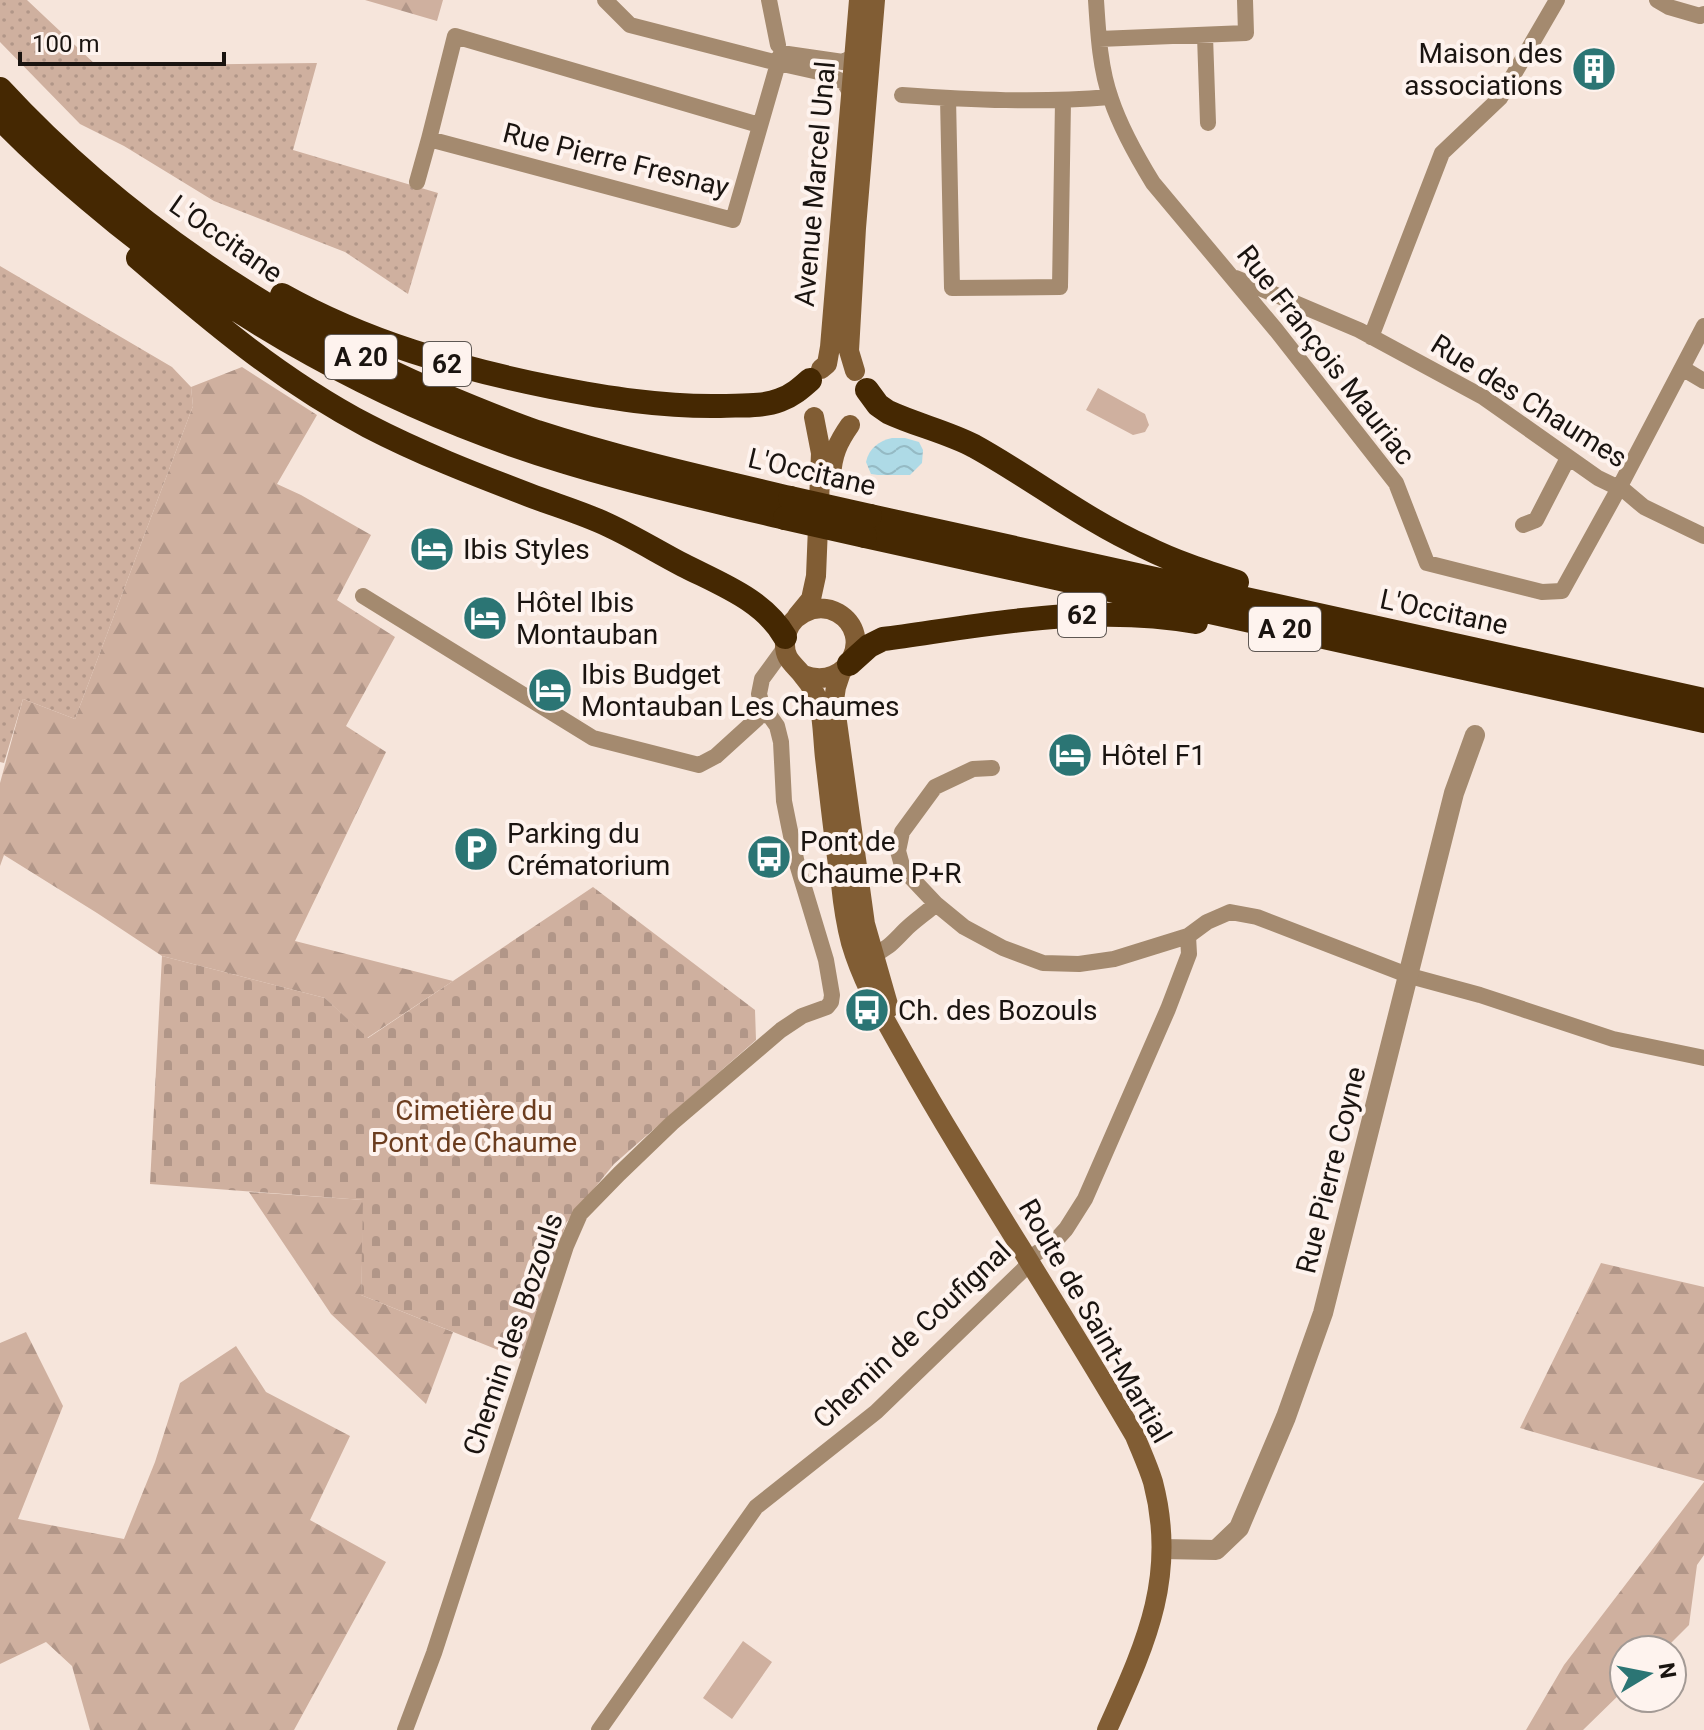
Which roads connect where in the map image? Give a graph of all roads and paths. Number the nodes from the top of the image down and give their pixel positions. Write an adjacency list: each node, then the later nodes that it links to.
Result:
1 (605, 0): 12 (street)
2 (769, 0): 12 (street)
3 (859, 0): 13 (main road, Avenue Marcel Unal)
4 (875, 0): 27 (main road, Avenue Marcel Unal)
5 (1096, 0): 11 (street, Rue François Mauriac)
6 (1245, 0): 10 (street)
7 (1557, 0): 30 (street)
8 (1657, 0): 9 (street)
9 (1702, 15)
10 (1205, 36): 11 (street); 21 (street)
11 (1099, 39): 17 (street, Rue François Mauriac)
12 (773, 54): 13 (street); 15 (street); 22 (street, Rue Pierre Fresnay)
13 (850, 62): 15 (main road, Avenue Marcel Unal); 27 (street)
14 (0, 89): 26 (highway, L'Occitane / A 20)
15 (851, 94): 32 (main road, Avenue Marcel Unal)
16 (902, 95): 18 (street)
17 (1110, 97): 19 (street); 28 (street, Rue François Mauriac)
18 (948, 98): 19 (street); 19 (street)
19 (1063, 101)
20 (0, 118): 24 (highway, L'Occitane / A 20)
21 (1208, 123)
22 (759, 125): 23 (street, Rue Pierre Fresnay); 23 (street)
23 (429, 139): 25 (street)
24 (57, 173): 39 (highway, L'Occitane / A 20); 45 (highway)
25 (417, 182)
26 (114, 196): 32 (highway, 62); 39 (highway, L'Occitane / A 20)
27 (856, 228): 33 (main road, Avenue Marcel Unal)
28 (1234, 278): 30 (street, Rue des Chaumes); 38 (street, Rue François Mauriac)
29 (1704, 326): 31 (street)
30 (1371, 337): 37 (street, Rue des Chaumes)
31 (1682, 368): 34 (street); 38 (street)
32 (816, 375): 33 (main road); 35 (main road)
33 (861, 381): 36 (main road); 44 (highway)
34 (1704, 381)
35 (814, 417): 36 (main road); 45 (main road)
36 (850, 425): 43 (main road)
37 (1568, 458): 38 (street, Rue des Chaumes); 40 (street)
38 (1619, 488): 41 (street, Rue des Chaumes)
39 (787, 508): 44 (highway, L'Occitane / A 20, bridge)
40 (1523, 525)
41 (1704, 536)
42 (363, 596): 50 (street)
43 (840, 614): 45 (main road); 46 (main road)
44 (1324, 627): 46 (highway, 62); 49 (highway, L'Occitane / A 20); 51 (highway, L'Occitane / A 20)
45 (789, 633): 47 (main road); 48 (street)
46 (845, 668): 47 (main road); 56 (main road, Route de Saint-Martial)
47 (801, 673): 48 (street); 54 (main road, Route de Saint-Martial)
48 (760, 686): 50 (street, Chemin des Bozouls)
49 (1704, 700)
50 (769, 714): 65 (street, Chemin des Bozouls)
51 (1704, 721)
52 (1475, 735): 60 (street, Rue Pierre Coyne)
53 (992, 768): 55 (street)
54 (837, 858): 59 (main road); 61 (main road, Route de Saint-Martial)
55 (936, 904): 57 (street); 58 (street)
56 (865, 924): 57 (street); 59 (main road, Route de Saint-Martial)
57 (904, 931): 59 (street)
58 (1188, 936): 60 (street); 63 (street, Chemin de Coufignal)
59 (873, 955): 61 (main road, Route de Saint-Martial)
60 (1410, 976): 62 (street); 64 (street, Rue Pierre Coyne)
61 (902, 1050): 63 (main road, Route de Saint-Martial)
62 (1704, 1058)
63 (1029, 1262): 64 (main road, Route de Saint-Martial); 66 (street, Chemin de Coufignal)
64 (1162, 1549): 67 (main road, Route de Saint-Martial)
65 (405, 1730)
66 (599, 1730)
67 (1107, 1730)

